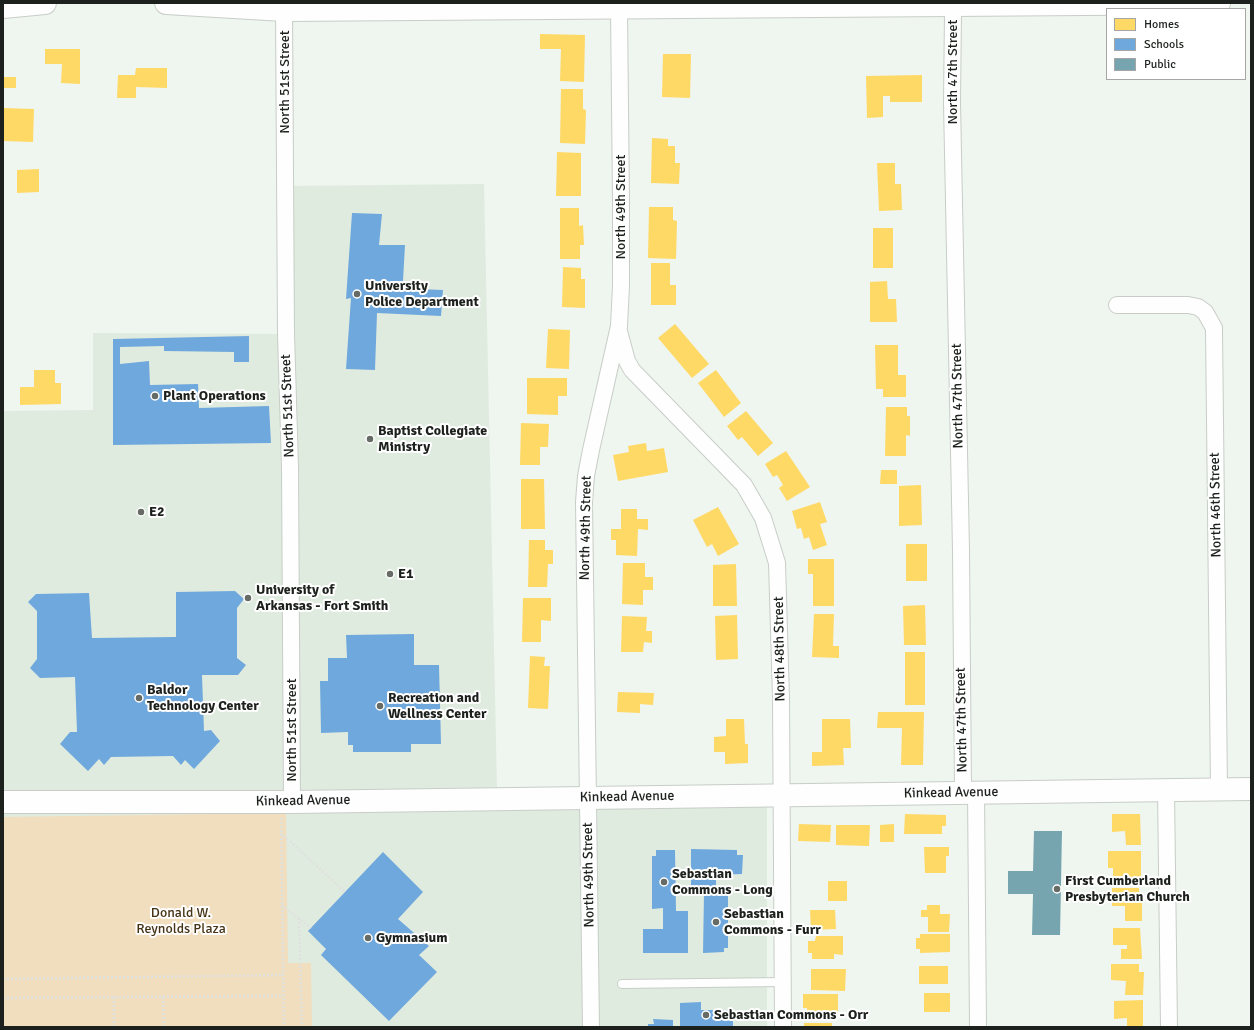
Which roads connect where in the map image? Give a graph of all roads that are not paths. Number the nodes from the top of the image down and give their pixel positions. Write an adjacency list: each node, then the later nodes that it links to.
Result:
1 (45, 3): 8 (street)
2 (166, 3): 10 (street)
3 (1143, 3): 4 (street); 5 (street)
4 (1219, 3)
5 (958, 4): 6 (street); 16 (street, North 47th Street)
6 (676, 5): 9 (street)
7 (383, 6): 9 (street); 10 (street)
8 (3, 7)
9 (619, 8): 12 (street, North 49th Street)
10 (284, 10): 20 (street, North 51st Street)
11 (1117, 305): 13 (street, North 46th Street)
12 (619, 326): 17 (street, North 48th Street); 18 (street, North 49th Street)
13 (1219, 789): 14 (street, Kinkead Avenue); 15 (street, Kinkead Avenue)
14 (1251, 789)
15 (1166, 790): 16 (street, Kinkead Avenue); 26 (street)
16 (970, 792): 17 (street, Kinkead Avenue); 25 (street, North 47th Street)
17 (781, 795): 18 (street, Kinkead Avenue); 21 (street, North 48th Street)
18 (588, 798): 20 (street, Kinkead Avenue); 23 (street, North 49th Street)
19 (3, 802): 20 (street, Kinkead Avenue)
20 (286, 807)
21 (783, 982): 22 (lane); 24 (street, North 48th Street)
22 (622, 984)
23 (591, 1027)
24 (783, 1027)
25 (978, 1027)
26 (1169, 1027)

